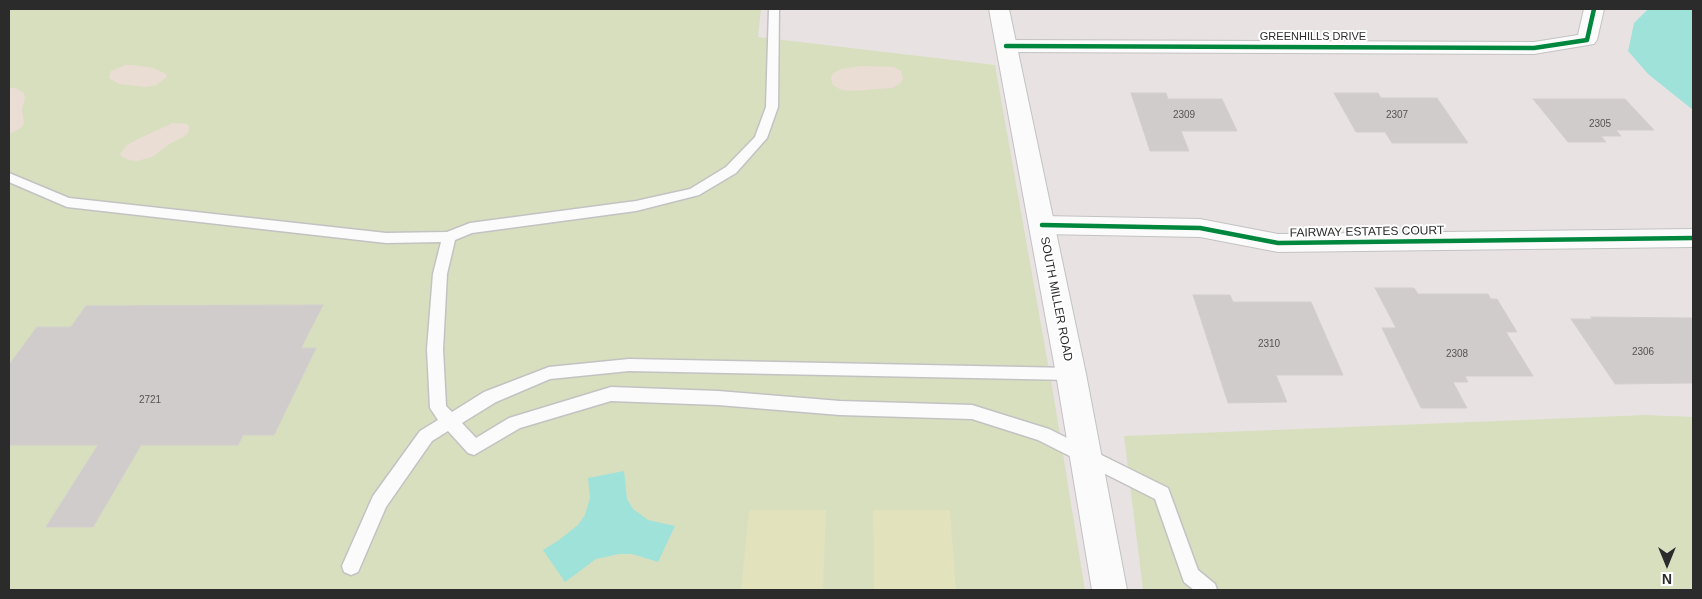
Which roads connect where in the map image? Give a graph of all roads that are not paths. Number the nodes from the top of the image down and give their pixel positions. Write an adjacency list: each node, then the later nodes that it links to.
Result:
1 (774, 9): 7 (lane)
2 (999, 9): 4 (street, SOUTH MILLER ROAD)
3 (1594, 9): 4 (street, GREENHILLS DRIVE)
4 (1006, 46): 6 (street, SOUTH MILLER ROAD)
5 (9, 177): 7 (lane)
6 (1042, 225): 8 (street, FAIRWAY ESTATES COURT); 9 (street, SOUTH MILLER ROAD)
7 (449, 237): 10 (lane)
8 (1693, 238)
9 (1071, 374): 10 (lane); 11 (street, SOUTH MILLER ROAD)
10 (450, 422): 11 (lane); 12 (lane)
11 (1086, 456): 13 (street, SOUTH MILLER ROAD); 14 (lane)
12 (351, 566)
13 (1110, 590)
14 (1208, 590)

